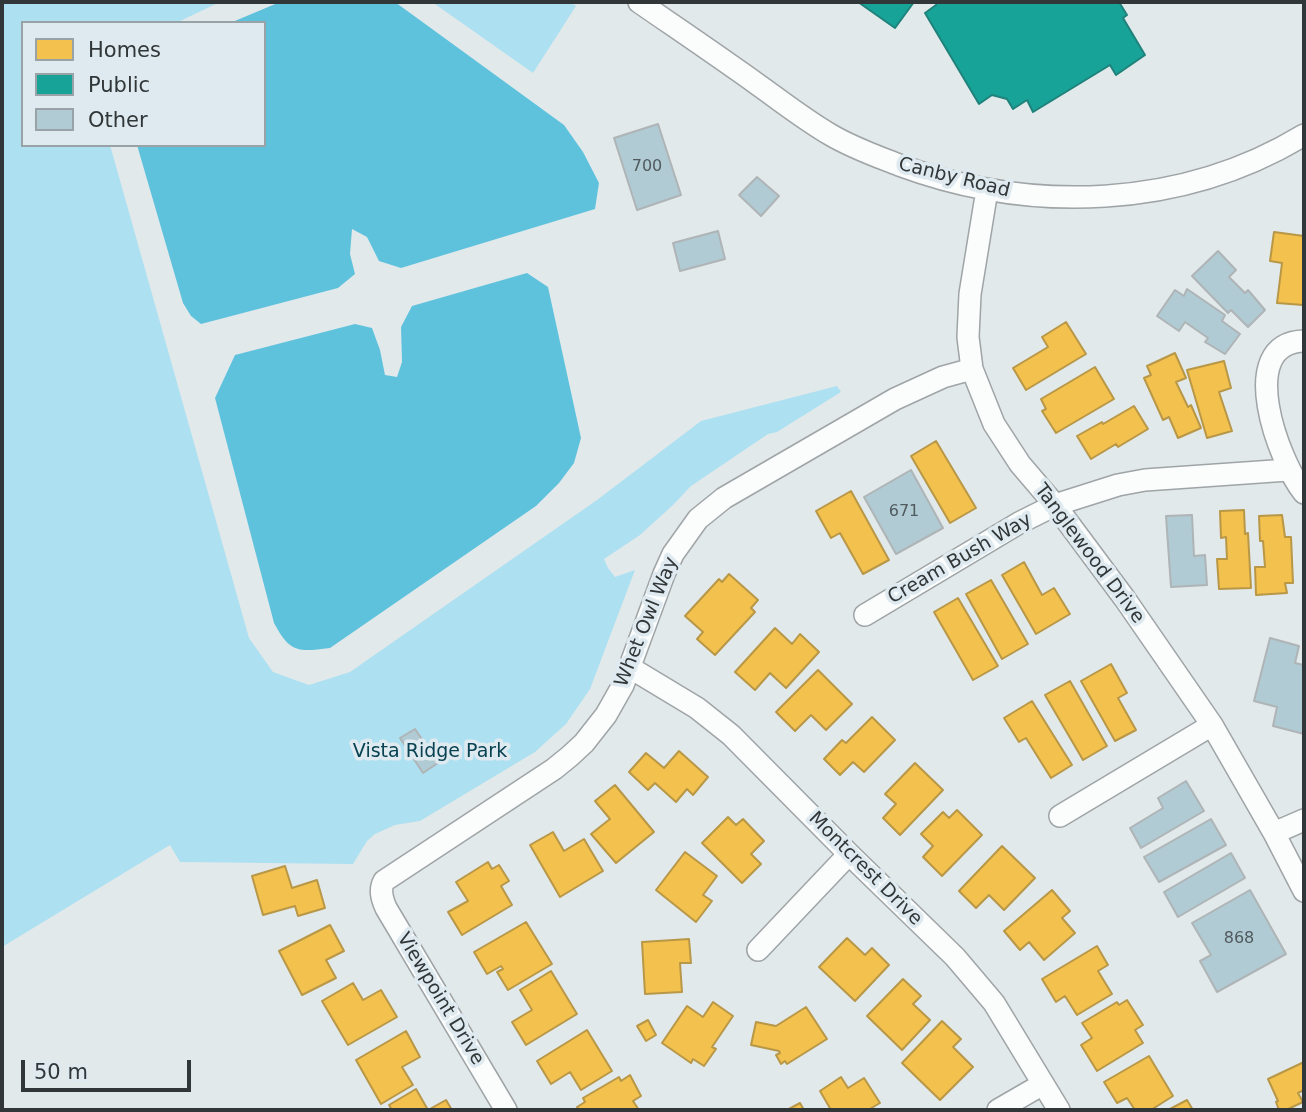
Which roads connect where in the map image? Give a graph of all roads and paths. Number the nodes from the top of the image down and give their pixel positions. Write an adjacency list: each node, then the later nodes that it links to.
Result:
1 (639, 2): 3 (street, Canby Road)
2 (1304, 135): 3 (street, Canby Road)
3 (987, 190): 5 (street, Tanglewood Drive)
4 (1304, 341): 6 (street)
5 (972, 369): 8 (street, Tanglewood Drive); 10 (street, Whet Owl Way)
6 (1289, 470): 7 (street); 8 (street, Cream Bush Way)
7 (1304, 493)
8 (1055, 505): 9 (street, Cream Bush Way); 11 (street, Tanglewood Drive)
9 (865, 615)
10 (629, 667): 15 (street, Montcrest Drive); 16 (street, Whet Owl Way)
11 (1212, 726): 12 (street); 14 (street, Tanglewood Drive)
12 (1060, 816)
13 (1304, 820): 14 (street)
14 (1274, 833): 17 (street, Tanglewood Drive)
15 (849, 854): 18 (street); 19 (street, Montcrest Drive)
16 (380, 887): 20 (street, Viewpoint Drive)
17 (1304, 891)
18 (758, 950)
19 (1043, 1084): 21 (street); 22 (street, Montcrest Drive)
20 (506, 1110)
21 (998, 1110)
22 (1059, 1110)

